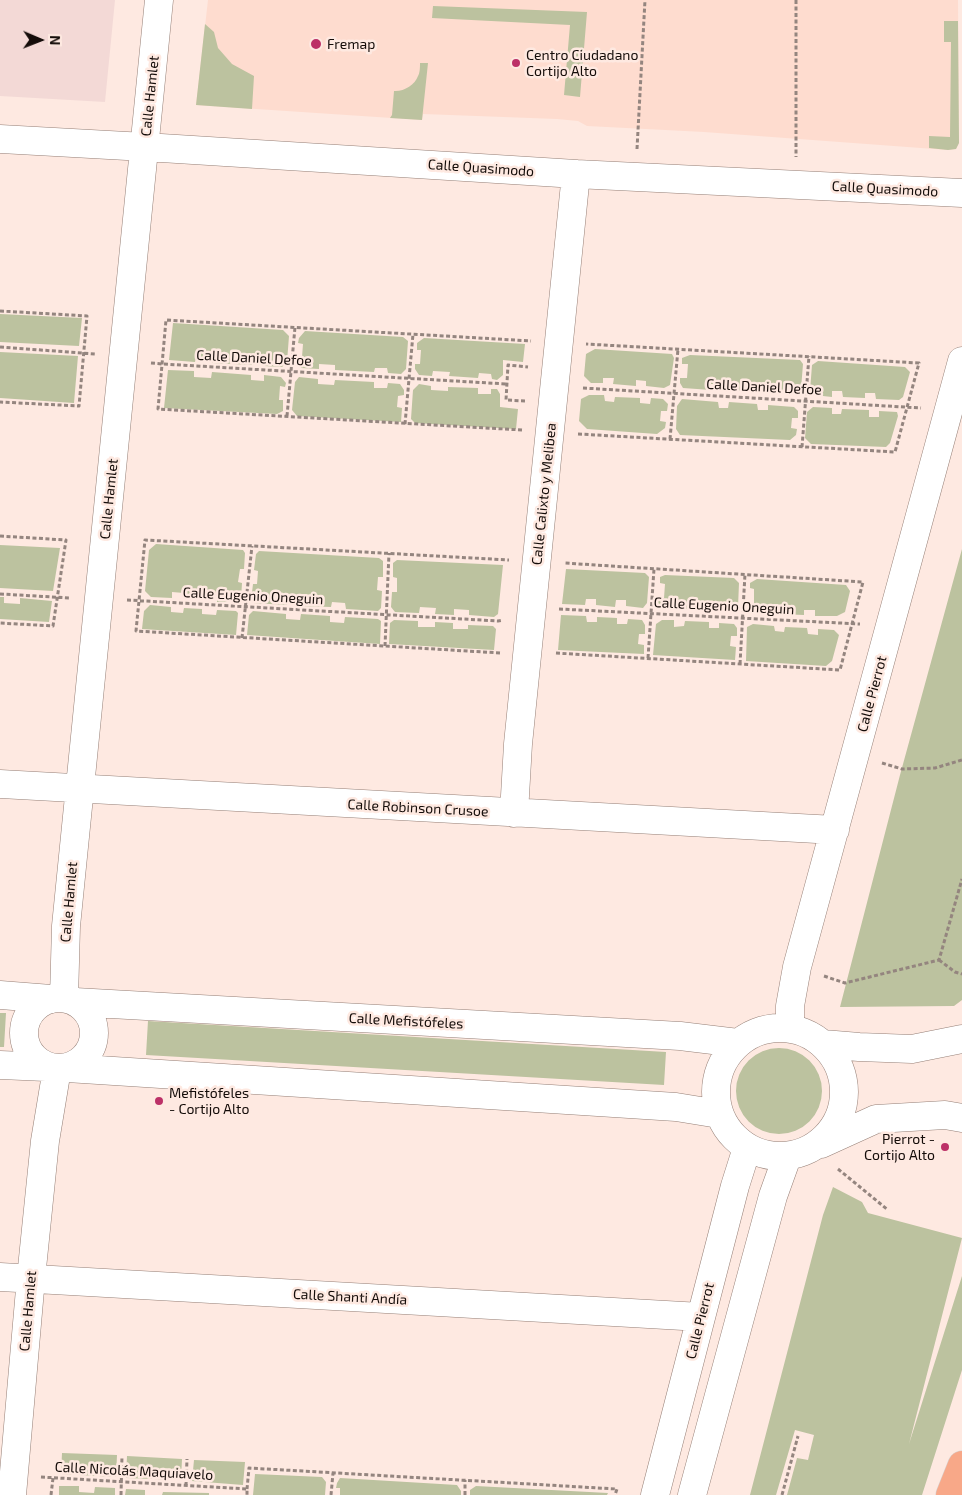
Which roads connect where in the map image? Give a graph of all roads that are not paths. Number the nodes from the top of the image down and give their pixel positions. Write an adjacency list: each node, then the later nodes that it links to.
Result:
1 (159, 0): 3 (street, Calle Hamlet)
2 (0, 139): 3 (street, Calle Quasimodo)
3 (145, 147): 4 (street, Calle Quasimodo); 8 (street, Calle Hamlet)
4 (576, 174): 5 (street, Calle Quasimodo); 9 (street, Calle Calixto y Melibea)
5 (962, 193)
6 (962, 361): 10 (street, Calle Pierrot)
7 (0, 784): 8 (street, Calle Robinson Crusoe)
8 (80, 789): 9 (street, Calle Robinson Crusoe); 12 (street, Calle Hamlet)
9 (514, 813): 10 (street, Calle Robinson Crusoe)
10 (835, 830): 13 (street, Calle Pierrot)
11 (0, 995): 12 (street, Calle Mefistófeles)
12 (63, 999): 15 (street, Calle Mefistófeles); 18 (street); 18 (street)
13 (790, 1028): 15 (street); 16 (street)
14 (962, 1039): 16 (street)
15 (738, 1043): 19 (street)
16 (823, 1044): 22 (street)
17 (0, 1065): 18 (street)
18 (57, 1068): 19 (street); 24 (street, Calle Hamlet)
19 (719, 1114): 21 (street)
20 (962, 1118): 22 (street)
21 (747, 1148): 22 (street); 25 (street, Calle Pierrot)
22 (799, 1153): 29 (street)
23 (0, 1277): 24 (street, Calle Shanti Andía)
24 (31, 1278): 25 (street, Calle Shanti Andía); 27 (street, Calle Hamlet)
25 (701, 1317): 28 (street, Calle Pierrot)
26 (962, 1465): 30 (highway)
27 (13, 1485)
28 (655, 1495)
29 (692, 1495)
30 (950, 1495)

